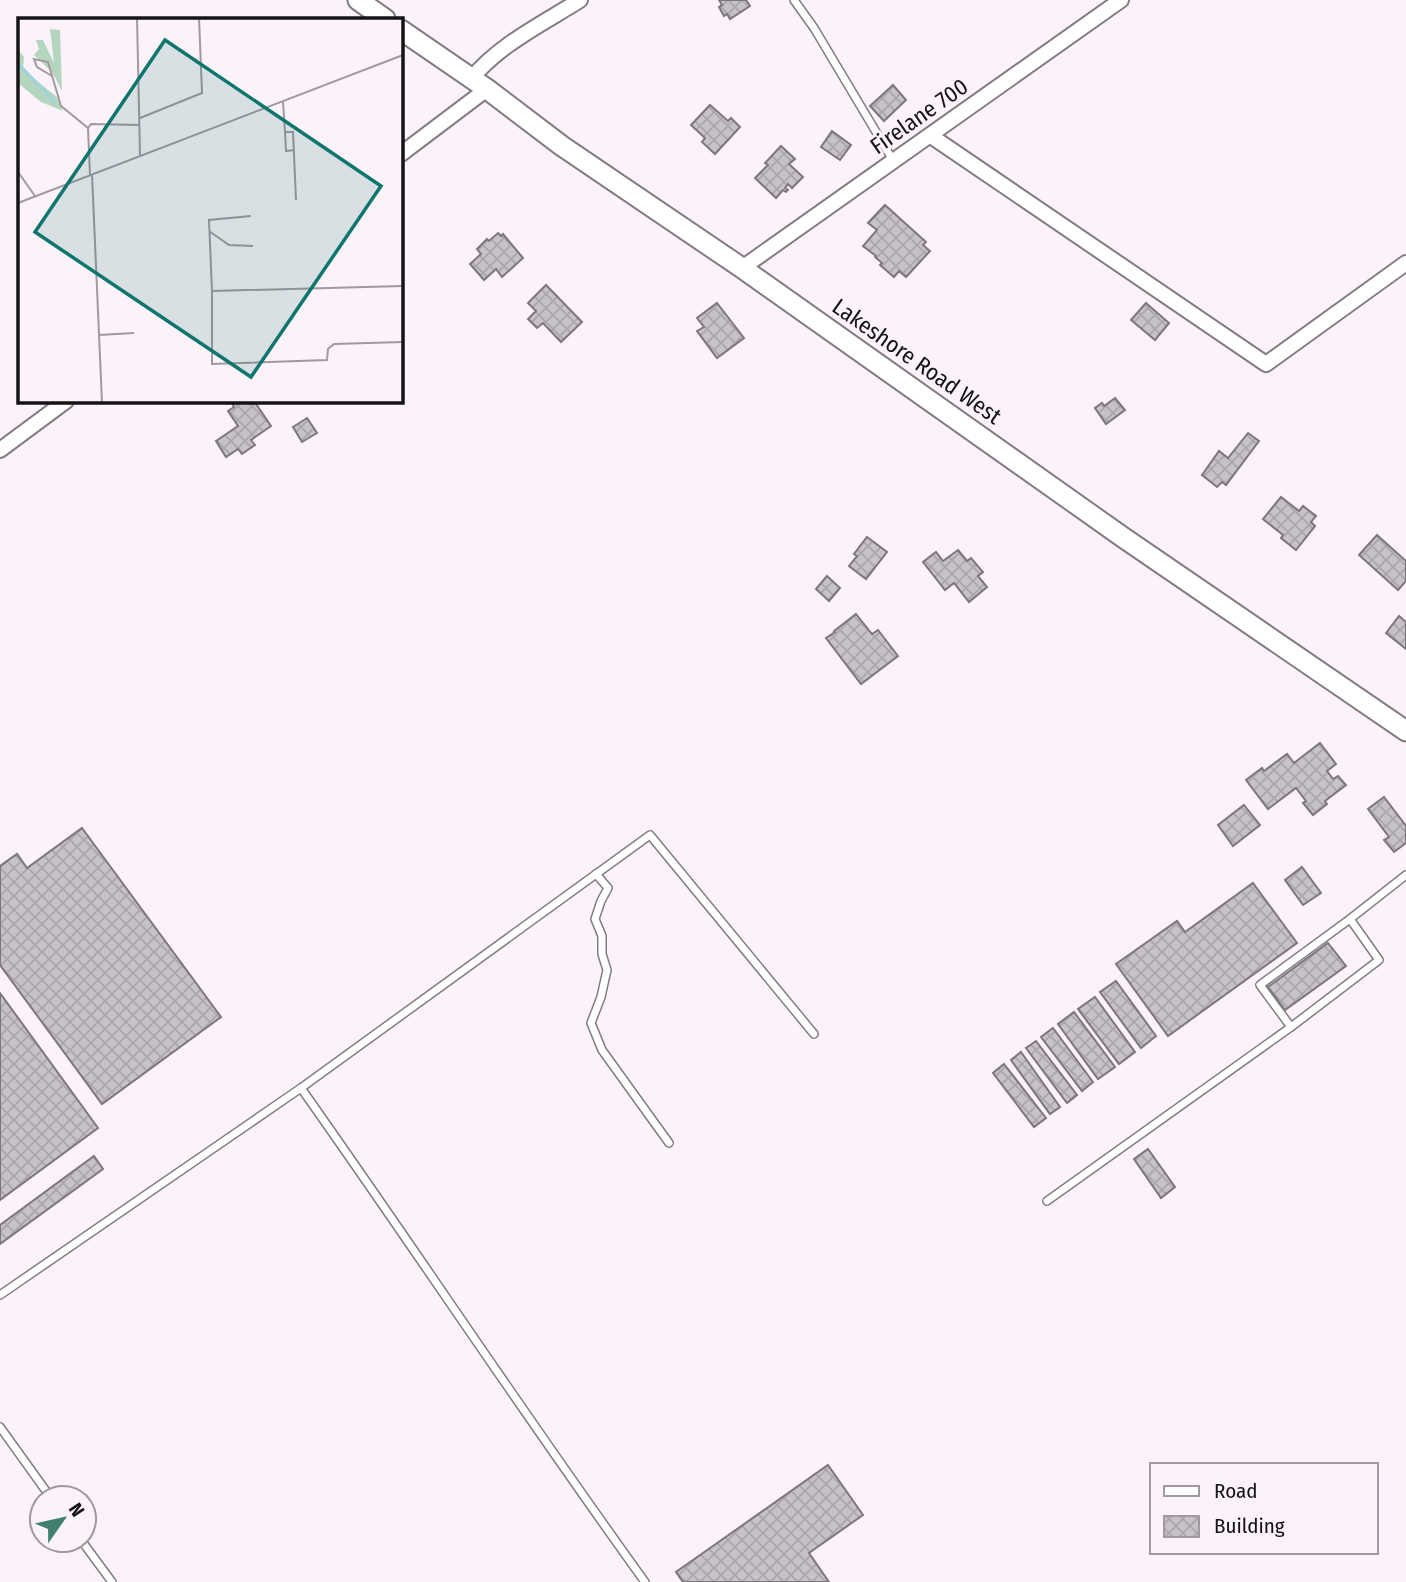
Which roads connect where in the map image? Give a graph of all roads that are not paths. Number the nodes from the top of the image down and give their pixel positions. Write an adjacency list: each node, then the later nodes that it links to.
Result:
1 (358, 0): 5 (main road)
2 (580, 0): 7 (street)
3 (794, 0): 10 (lane)
4 (1121, 0): 8 (street, Firelane 700)
5 (385, 18)
6 (402, 31): 7 (main road, Lakeshore Road West)
7 (479, 84): 9 (street); 12 (main road, Lakeshore Road West)
8 (930, 136): 10 (street, Firelane 700); 11 (street)
9 (402, 153)
10 (894, 162): 12 (street, Firelane 700)
11 (1406, 263)
12 (742, 268): 15 (main road, Lakeshore Road West)
13 (65, 402): 14 (street)
14 (0, 450)
15 (1406, 731)
16 (596, 874): 20 (lane); 21 (lane); 22 (lane)
17 (1406, 875): 18 (lane)
18 (1350, 919): 19 (lane); 19 (lane)
19 (1291, 1027): 23 (lane)
20 (814, 1034)
21 (301, 1088): 24 (lane); 29 (lane)
22 (670, 1143)
23 (1048, 1201)
24 (0, 1295)
25 (0, 1427): 26 (lane)
26 (41, 1484)
27 (91, 1554): 28 (lane)
28 (112, 1582)
29 (645, 1582)

